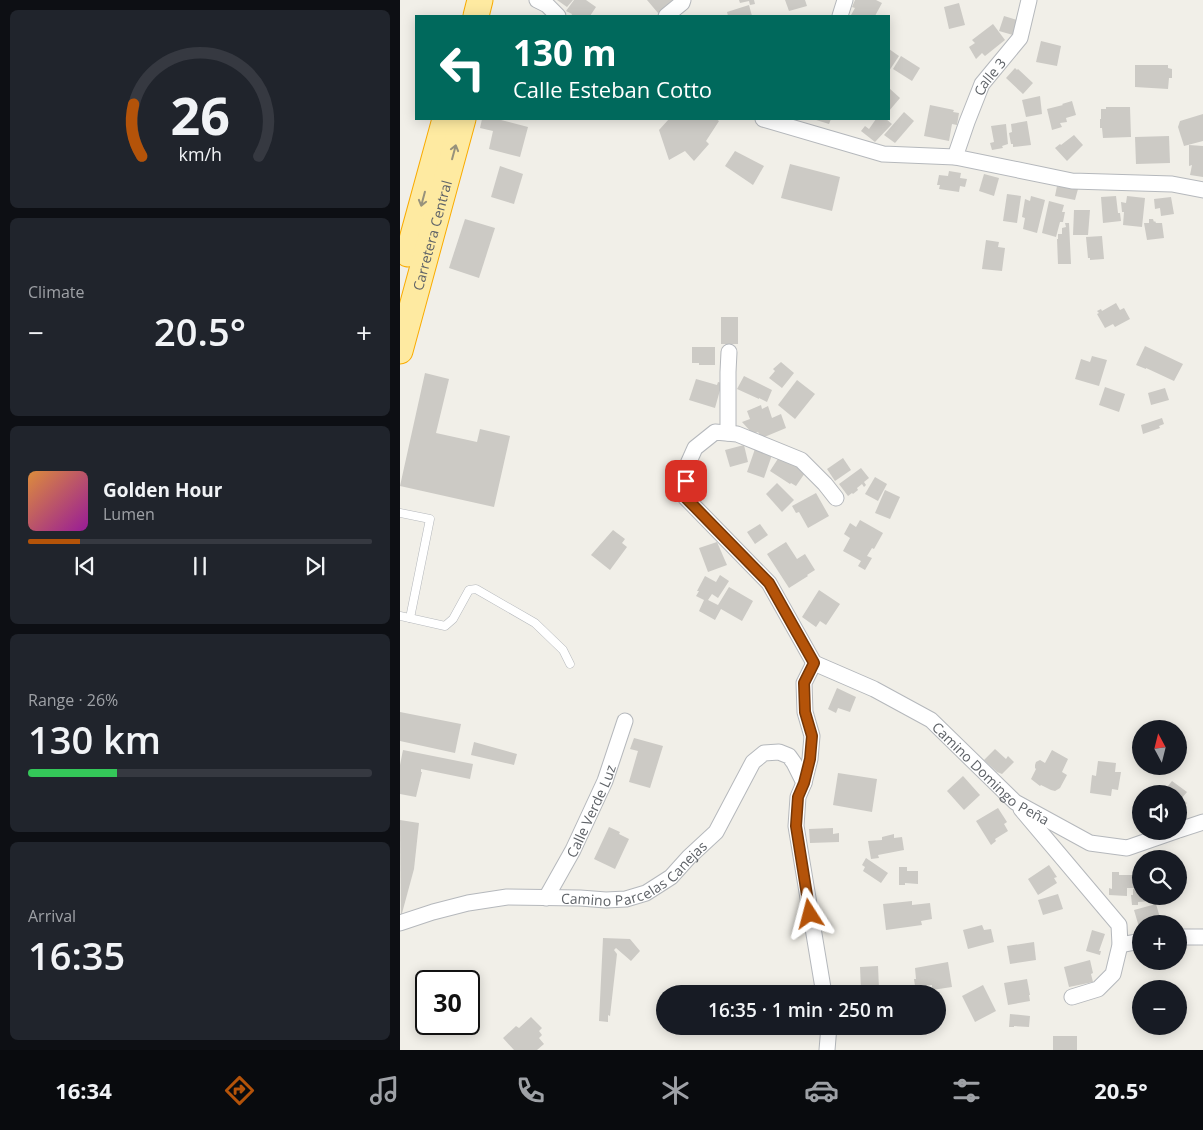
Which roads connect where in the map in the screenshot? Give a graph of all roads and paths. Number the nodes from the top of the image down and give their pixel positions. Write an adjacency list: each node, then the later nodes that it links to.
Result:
1 (480, 0): 7 (highway)
2 (498, 0): 8 (highway)
3 (536, 0): 9 (street)
4 (683, 0): 10 (street)
5 (845, 0): 11 (street)
6 (1029, 0): 16 (street, Calle 3)
7 (476, 15)
8 (493, 15)
9 (557, 15)
10 (667, 15)
11 (840, 15)
12 (445, 120): 18 (highway, Carretera Central, one-way to 18)
13 (463, 120): 19 (highway, Carretera Central, one-way to 13)
14 (771, 120): 15 (street)
15 (787, 122): 16 (street)
16 (955, 157): 17 (street)
17 (1203, 190)
18 (400, 284)
19 (400, 351)
20 (729, 352): 21 (street)
21 (728, 433): 22 (street); 26 (street)
22 (836, 498)
23 (400, 513): 25 (lane)
24 (400, 616): 25 (lane)
25 (410, 618): 27 (lane)
26 (814, 663): 29 (street); 30 (street, Camino Domingo Peña)
27 (570, 664)
28 (624, 721): 34 (street, Calle Verde Luz)
29 (804, 783): 34 (street, Camino Parcelas Canejas); 40 (street)
30 (1015, 802): 33 (street, Camino Domingo Peña); 39 (street)
31 (1203, 822): 32 (street, Camino Domingo Peña)
32 (1187, 828)
33 (1151, 840)
34 (546, 898): 35 (street, Camino Parcelas Canejas)
35 (400, 923)
36 (1187, 937): 37 (street)
37 (1203, 937)
38 (1132, 943): 39 (street)
39 (1120, 946): 41 (street)
40 (822, 985)
41 (1072, 996)
42 (828, 1035): 43 (street)
43 (827, 1050)

